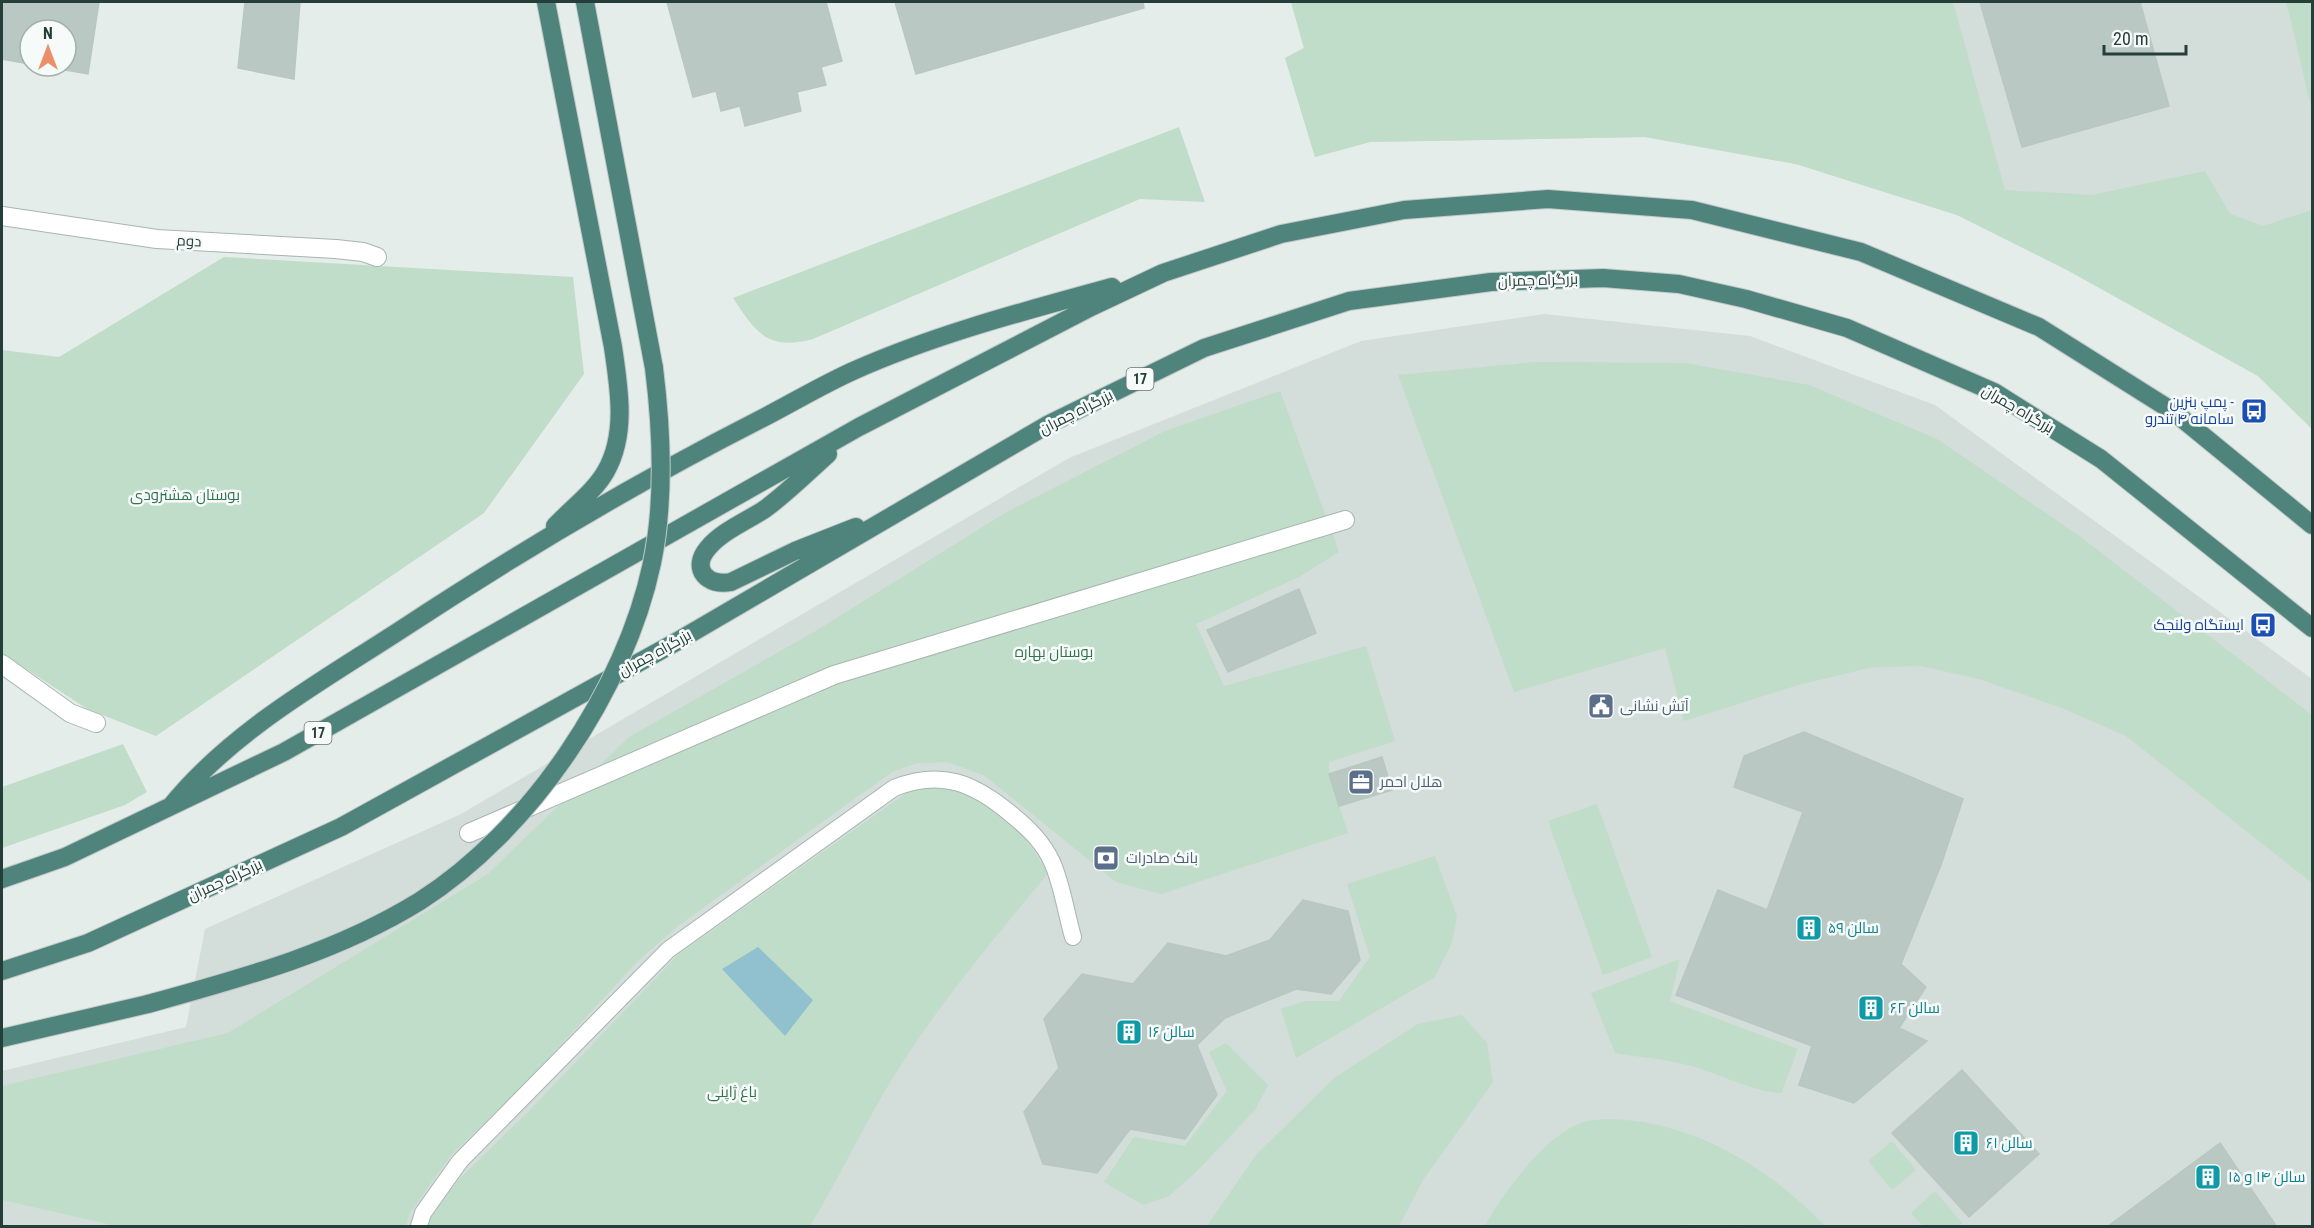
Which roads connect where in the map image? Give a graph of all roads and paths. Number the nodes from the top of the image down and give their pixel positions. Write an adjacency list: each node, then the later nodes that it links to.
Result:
1 (546, 2): 10 (highway)
2 (585, 2): 19 (highway, bridge)
3 (2, 216): 4 (street, دوم)
4 (377, 257)
5 (1163, 273): 6 (highway, 17); 9 (highway, 17); 10 (highway)
6 (859, 427): 7 (highway); 14 (highway, 17)
7 (915, 503): 11 (highway, بزرگراه چمران / 17); 18 (highway, بزرگراه چمران / 17)
8 (1345, 520): 15 (street)
9 (2313, 523)
10 (541, 541): 14 (highway)
11 (2313, 628)
12 (2, 664): 13 (street)
13 (96, 723)
14 (167, 810): 16 (highway, 17)
15 (469, 833)
16 (2, 879)
17 (1073, 937): 20 (street)
18 (2, 972)
19 (2, 1038)
20 (419, 1227)

